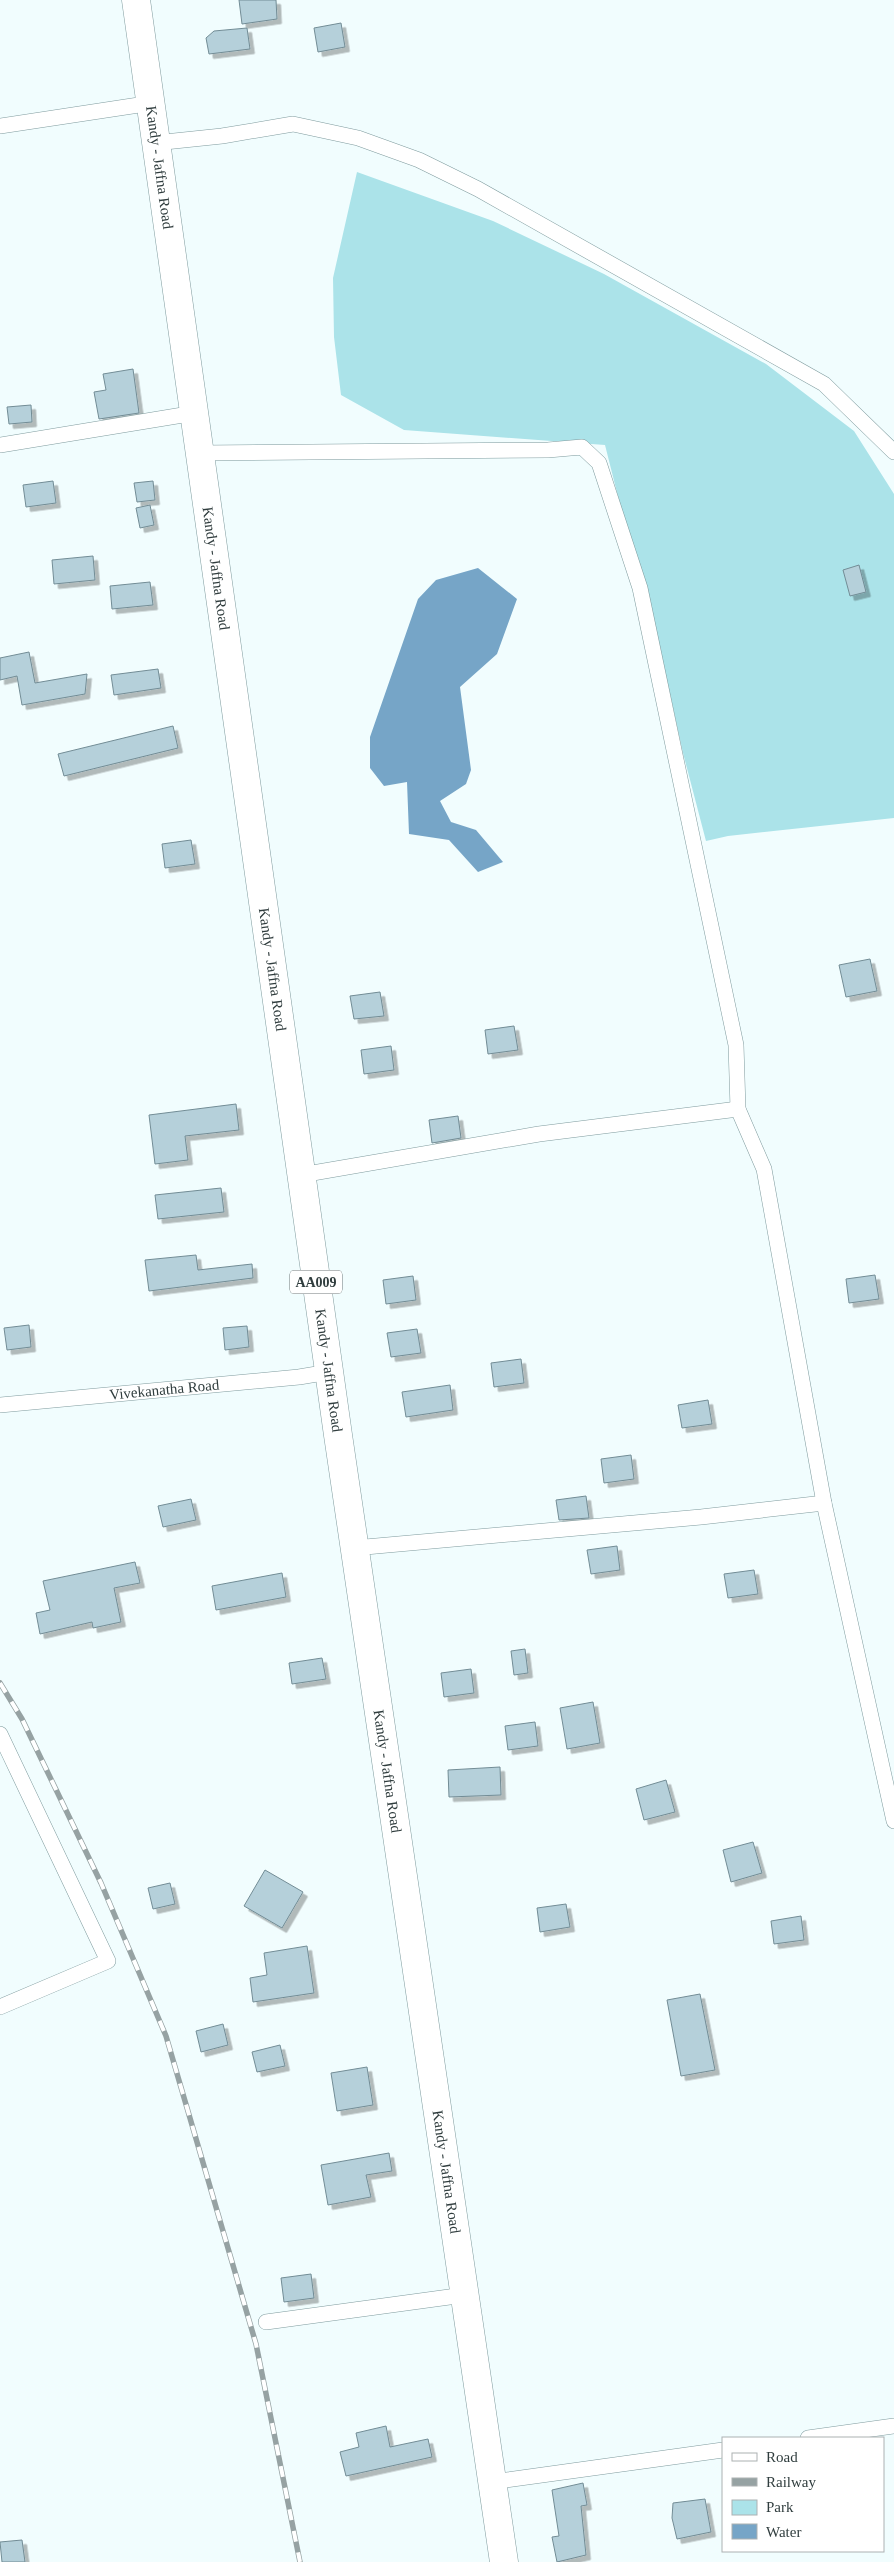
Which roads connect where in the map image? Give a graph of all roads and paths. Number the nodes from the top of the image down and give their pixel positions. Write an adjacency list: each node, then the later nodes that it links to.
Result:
1 (136, 0): 2 (highway, Kandy - Jaffna Road / AA009)
2 (152, 103): 3 (street); 4 (highway, Kandy - Jaffna Road / AA009)
3 (0, 126)
4 (155, 143): 5 (highway, Kandy - Jaffna Road / AA009); 7 (street)
5 (195, 413): 6 (street); 8 (highway, Kandy - Jaffna Road / AA009)
6 (0, 445)
7 (894, 452)
8 (200, 453): 9 (street); 10 (highway, Kandy - Jaffna Road / AA009)
9 (738, 1109): 10 (street); 13 (street)
10 (301, 1175): 11 (highway, Kandy - Jaffna Road / AA009)
11 (329, 1372): 12 (street, Vivekanatha Road); 14 (highway, Kandy - Jaffna Road / AA009)
12 (0, 1405)
13 (824, 1503): 14 (street); 16 (street)
14 (354, 1548): 18 (highway, Kandy - Jaffna Road / AA009)
15 (0, 1734): 17 (street)
16 (894, 1821)
17 (0, 2007)
18 (464, 2295): 19 (street); 23 (highway, Kandy - Jaffna Road / AA009)
19 (266, 2322)
20 (894, 2426): 21 (street)
21 (815, 2437)
22 (722, 2450): 23 (street)
23 (492, 2482): 24 (highway, Kandy - Jaffna Road / AA009)
24 (504, 2562)

